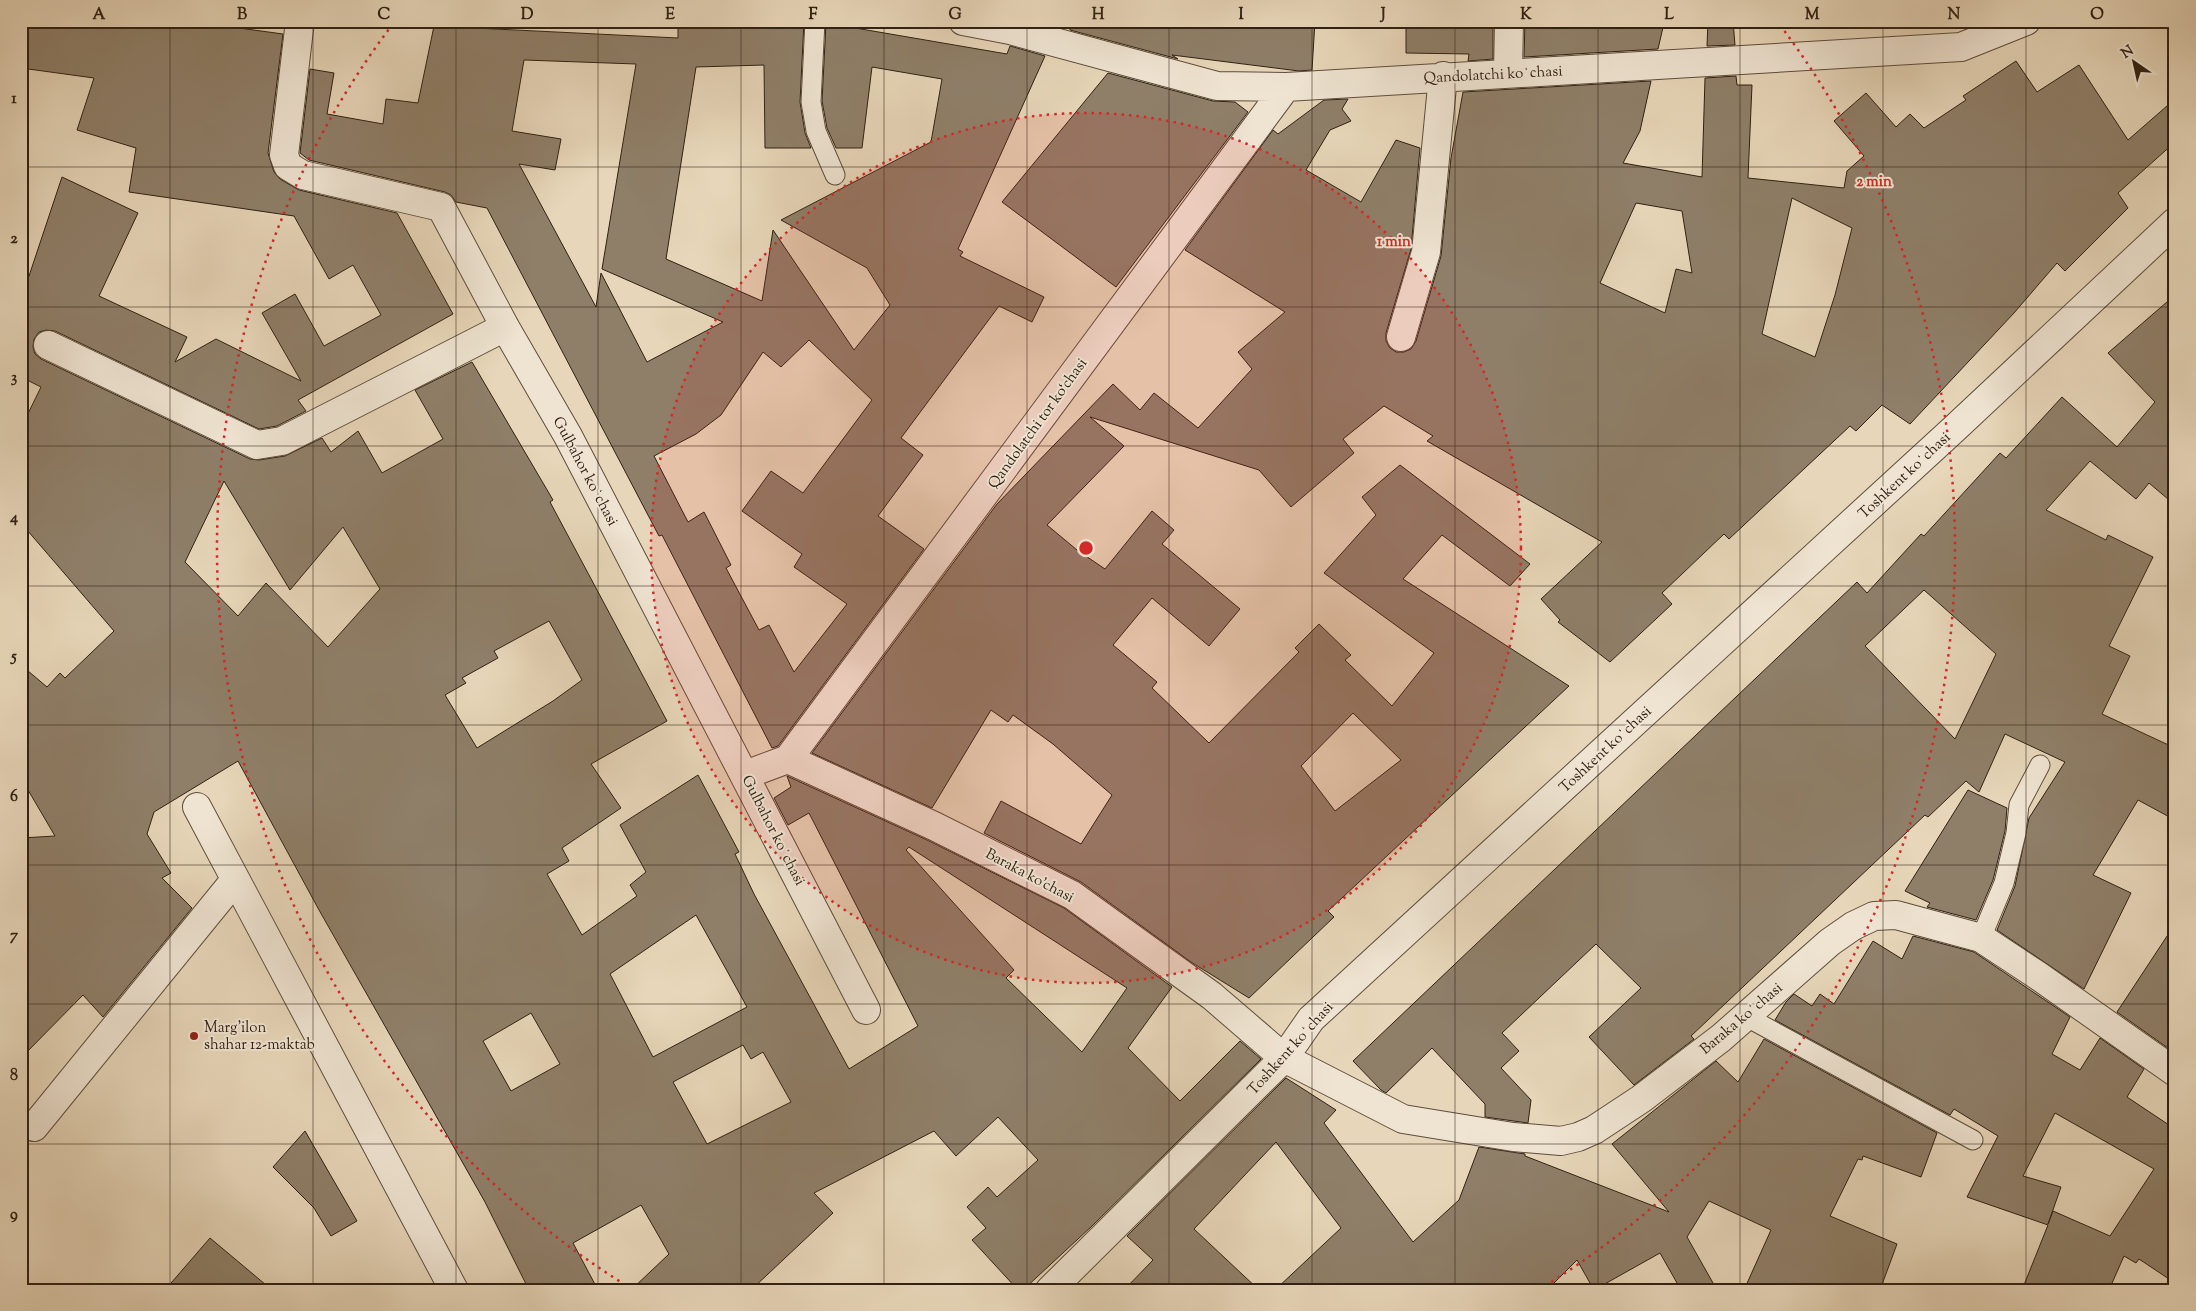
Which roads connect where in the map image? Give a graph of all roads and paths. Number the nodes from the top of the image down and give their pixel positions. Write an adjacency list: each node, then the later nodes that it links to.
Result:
1 (300, 21): 12 (street, Gulbahor koʻchasi)
2 (815, 21): 10 (lane)
3 (963, 21): 6 (street, Qandolatchi koʻchasi)
4 (1509, 21): 7 (street)
5 (2026, 21): 7 (street, Qandolatchi koʻchasi)
6 (1013, 26): 9 (street, Qandolatchi koʻchasi)
7 (1508, 73): 8 (street, Qandolatchi koʻchasi)
8 (1443, 76): 9 (street, Qandolatchi koʻchasi); 13 (street)
9 (1286, 87): 15 (street, Qandolatchi tor ko‘chasi)
10 (834, 175)
11 (2175, 222): 23 (street, Toshkent koʻchasi)
12 (505, 327): 14 (street); 17 (street, Gulbahor koʻchasi)
13 (1401, 337)
14 (48, 345)
15 (788, 760): 17 (street); 23 (street, Baraka ko'chasi)
16 (2040, 765): 20 (lane)
17 (745, 776): 21 (street, Gulbahor koʻchasi)
18 (197, 807): 19 (street)
19 (235, 880): 25 (street); 27 (street)
20 (1981, 938): 22 (street, Baraka koʻchasi); 24 (street, Baraka koʻchasi)
21 (866, 1010)
22 (1745, 1016): 23 (street, Baraka koʻchasi); 26 (lane)
23 (1284, 1058): 28 (street, Toshkent koʻchasi)
24 (2175, 1072)
25 (34, 1127)
26 (1974, 1140)
27 (454, 1290)
28 (1050, 1290)

